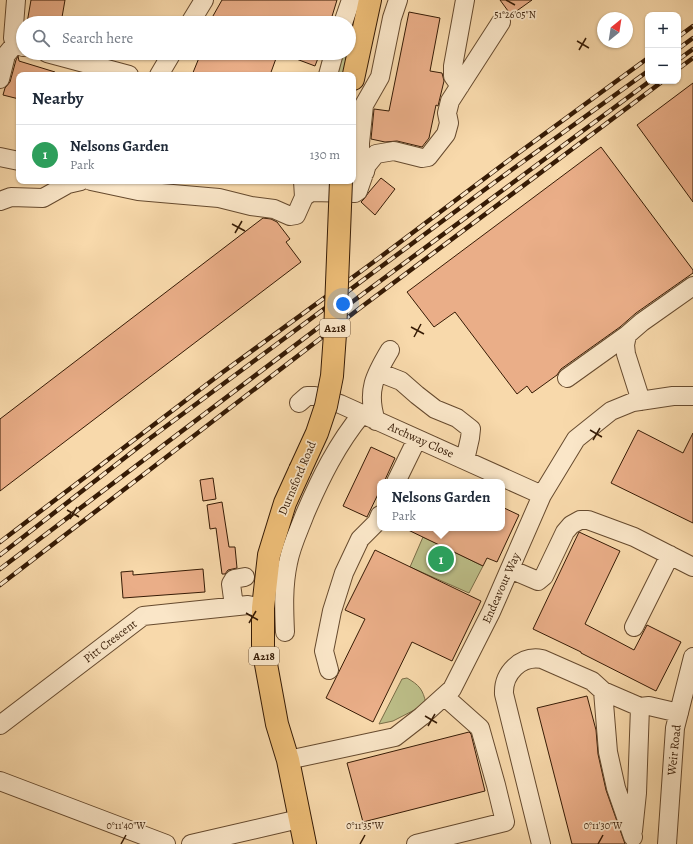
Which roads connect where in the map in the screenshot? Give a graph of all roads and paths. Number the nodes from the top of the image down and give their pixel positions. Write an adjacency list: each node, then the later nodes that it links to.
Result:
1 (16, 0): 10 (street)
2 (204, 0): 7 (street)
3 (351, 0): 8 (street)
4 (370, 0): 18 (main road)
5 (398, 0): 23 (street)
6 (464, 0): 20 (street)
7 (194, 16)
8 (346, 16)
9 (501, 22): 20 (street)
10 (16, 42)
11 (16, 47): 19 (street)
12 (73, 60): 15 (street)
13 (168, 60): 16 (street)
14 (332, 60): 17 (street)
15 (118, 72)
16 (161, 72)
17 (329, 72)
18 (355, 72)
19 (0, 79)
20 (460, 86): 23 (street)
21 (0, 157): 22 (street)
22 (16, 160)
23 (365, 172): 27 (street)
24 (68, 184): 28 (street)
25 (105, 184): 27 (street)
26 (341, 184): 48 (main road, Durnsford Road / A218, bridge)
27 (301, 185)
28 (0, 202)
29 (693, 286): 30 (street)
30 (627, 335): 33 (street); 35 (street)
31 (390, 350): 32 (street)
32 (378, 372): 37 (street); 39 (street)
33 (567, 378)
34 (693, 396): 35 (street, Endeavour Way)
35 (641, 400): 41 (street, Endeavour Way)
36 (299, 403): 37 (street, Archway Close)
37 (369, 417): 38 (street, Archway Close); 50 (street)
38 (417, 439): 39 (street, Archway Close); 40 (street)
39 (465, 460): 41 (street, Archway Close)
40 (397, 479)
41 (542, 495): 45 (street, Endeavour Way)
42 (377, 522): 52 (street)
43 (670, 555): 44 (street); 45 (street); 49 (street)
44 (693, 567)
45 (510, 569): 54 (street, Endeavour Way)
46 (245, 577): 47 (street)
47 (234, 606): 48 (street, Pitt Crescent); 57 (street, Pitt Crescent)
48 (263, 608): 58 (main road, Durnsford Road / A218)
49 (634, 627)
50 (285, 632)
51 (693, 657): 56 (street, Weir Road)
52 (329, 670)
53 (603, 691): 55 (street); 61 (street); 66 (street)
54 (444, 696): 58 (street, Endeavour Way); 65 (street)
55 (640, 707): 56 (street); 61 (street)
56 (679, 713): 67 (street, Weir Road)
57 (0, 725)
58 (288, 760): 60 (main road, Durnsford Road / A218)
59 (0, 781): 62 (street)
60 (299, 819): 63 (street); 64 (main road, Durnsford Road / A218)
61 (632, 841)
62 (166, 844)
63 (191, 844)
64 (305, 844)
65 (416, 844)
66 (541, 844)
67 (667, 844)

